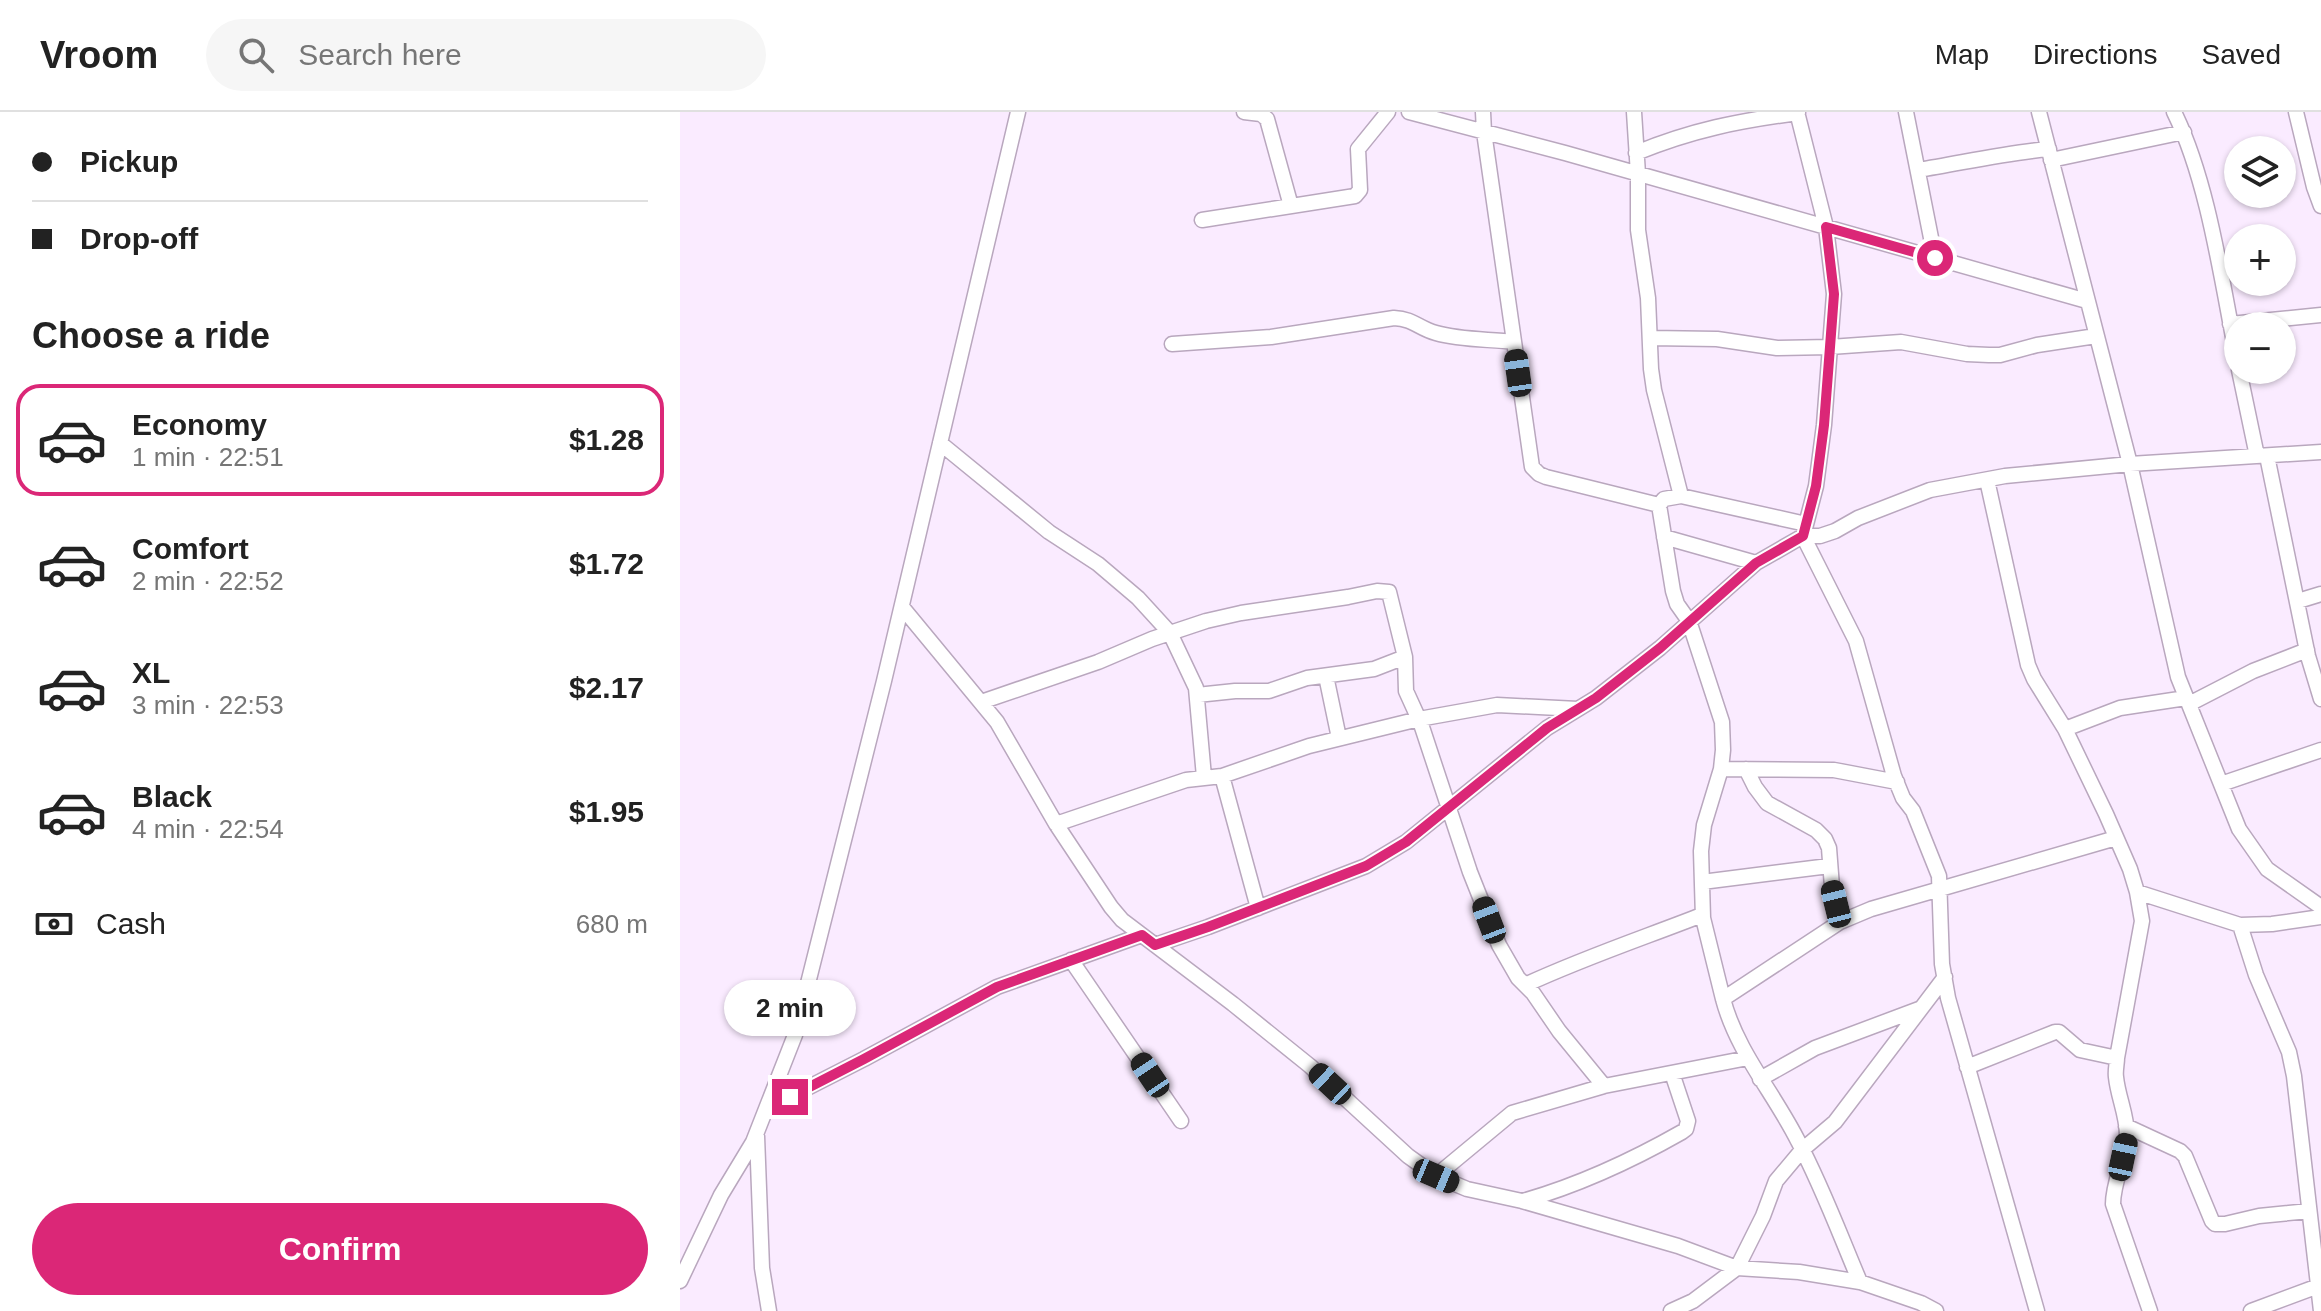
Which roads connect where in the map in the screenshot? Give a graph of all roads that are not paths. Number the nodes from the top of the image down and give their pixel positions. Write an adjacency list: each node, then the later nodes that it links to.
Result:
1 (1018, 112): 35 (street)
2 (1244, 112): 20 (street)
3 (1388, 112): 20 (street)
4 (1409, 112): 13 (street)
5 (1483, 112): 13 (street)
6 (1634, 112): 15 (street)
7 (1798, 112): 12 (street); 23 (street)
8 (1906, 112): 17 (street)
9 (2039, 112): 16 (street)
10 (2174, 112): 14 (street)
11 (2296, 112): 19 (street)
12 (1734, 117): 15 (street)
13 (1484, 132): 18 (street); 31 (street)
14 (2184, 132): 16 (street); 26 (street)
15 (1636, 153): 18 (street)
16 (2050, 155): 17 (street); 25 (street)
17 (1918, 170): 24 (street)
18 (1638, 174): 23 (street); 30 (street)
19 (2317, 186): 21 (street)
20 (1291, 206): 22 (street)
21 (2321, 206)
22 (1202, 220)
23 (1826, 227): 24 (street); 33 (street)
24 (1935, 258): 25 (street)
25 (2087, 301): 29 (street)
26 (2228, 312)
27 (2321, 315): 28 (street)
28 (2296, 317)
29 (2096, 336): 33 (street); 38 (street)
30 (1650, 338): 33 (street); 40 (street)
31 (1514, 342): 32 (street); 41 (street)
32 (1172, 344)
33 (1830, 347): 42 (street)
34 (2243, 384): 37 (street)
35 (940, 443): 47 (street); 49 (street)
36 (2321, 452): 37 (street)
37 (2262, 456): 38 (street); 46 (street)
38 (2130, 464): 39 (street); 55 (street)
39 (1987, 480): 42 (street); 59 (street)
40 (1681, 496): 41 (street); 42 (street)
41 (1659, 505): 43 (street)
42 (1804, 530): 44 (street); 66 (street)
43 (1664, 537): 44 (street); 48 (street)
44 (1756, 563): 48 (street)
45 (2321, 594): 46 (street)
46 (2298, 601): 50 (street)
47 (902, 607): 56 (street); 94 (street)
48 (1689, 621): 57 (street); 62 (street)
49 (1170, 633): 51 (street); 53 (street); 56 (street)
50 (2312, 653): 54 (street); 55 (street)
51 (1405, 657): 52 (street); 58 (street)
52 (1326, 676): 53 (street); 60 (street)
53 (1197, 695): 65 (street)
54 (2321, 699)
55 (2188, 701): 59 (street); 67 (street)
56 (981, 702): 69 (street)
57 (1578, 709): 58 (street); 68 (street)
58 (1419, 719): 60 (street); 68 (street)
59 (2065, 729): 70 (street)
60 (1339, 738): 64 (street)
61 (2321, 750): 67 (street)
62 (1721, 769): 63 (street); 72 (street)
63 (1746, 769): 66 (street); 71 (street)
64 (1222, 776): 65 (street); 76 (street)
65 (1204, 777): 69 (street)
66 (1897, 782): 73 (street)
67 (2221, 784): 75 (street)
68 (1449, 807): 76 (street); 85 (street)
69 (1056, 824): 81 (street)
70 (2116, 838): 73 (street); 74 (street)
71 (1829, 866): 72 (street); 79 (street)
72 (1702, 882): 77 (street)
73 (1941, 888): 79 (street); 84 (street)
74 (2137, 892): 80 (street); 89 (street)
75 (2321, 907)
76 (1258, 908): 82 (street)
77 (1702, 915): 85 (street); 86 (street)
78 (2321, 917): 80 (street)
79 (1840, 922): 86 (street)
80 (2240, 925): 101 (street)
81 (1142, 935): 82 (street); 83 (street)
82 (1155, 945): 99 (street)
83 (1071, 960): 94 (street); 95 (street)
84 (1945, 977): 87 (street); 90 (street)
85 (1525, 985): 93 (street)
86 (1723, 999): 88 (street)
87 (1919, 1009): 92 (street); 98 (street)
88 (1748, 1058): 91 (street); 92 (street)
89 (2117, 1058): 90 (street); 96 (street)
90 (1967, 1067): 109 (street)
91 (1672, 1073): 93 (street); 100 (street)
92 (1760, 1079): 98 (street)
93 (1604, 1086): 99 (street)
94 (766, 1109): 97 (street)
95 (1181, 1121)
96 (2126, 1126): 101 (street); 110 (street)
97 (757, 1132): 103 (street); 106 (street)
98 (1802, 1150): 102 (street); 104 (street)
99 (1436, 1176): 100 (street)
100 (1522, 1201): 102 (street)
101 (2309, 1211): 105 (street)
102 (1737, 1268): 104 (street); 107 (street)
103 (680, 1281)
104 (1860, 1282): 108 (street)
105 (2320, 1286): 111 (street); 112 (street)
106 (769, 1311)
107 (1671, 1311)
108 (1936, 1311)
109 (2037, 1311)
110 (2150, 1311)
111 (2251, 1311)
112 (2321, 1311)

